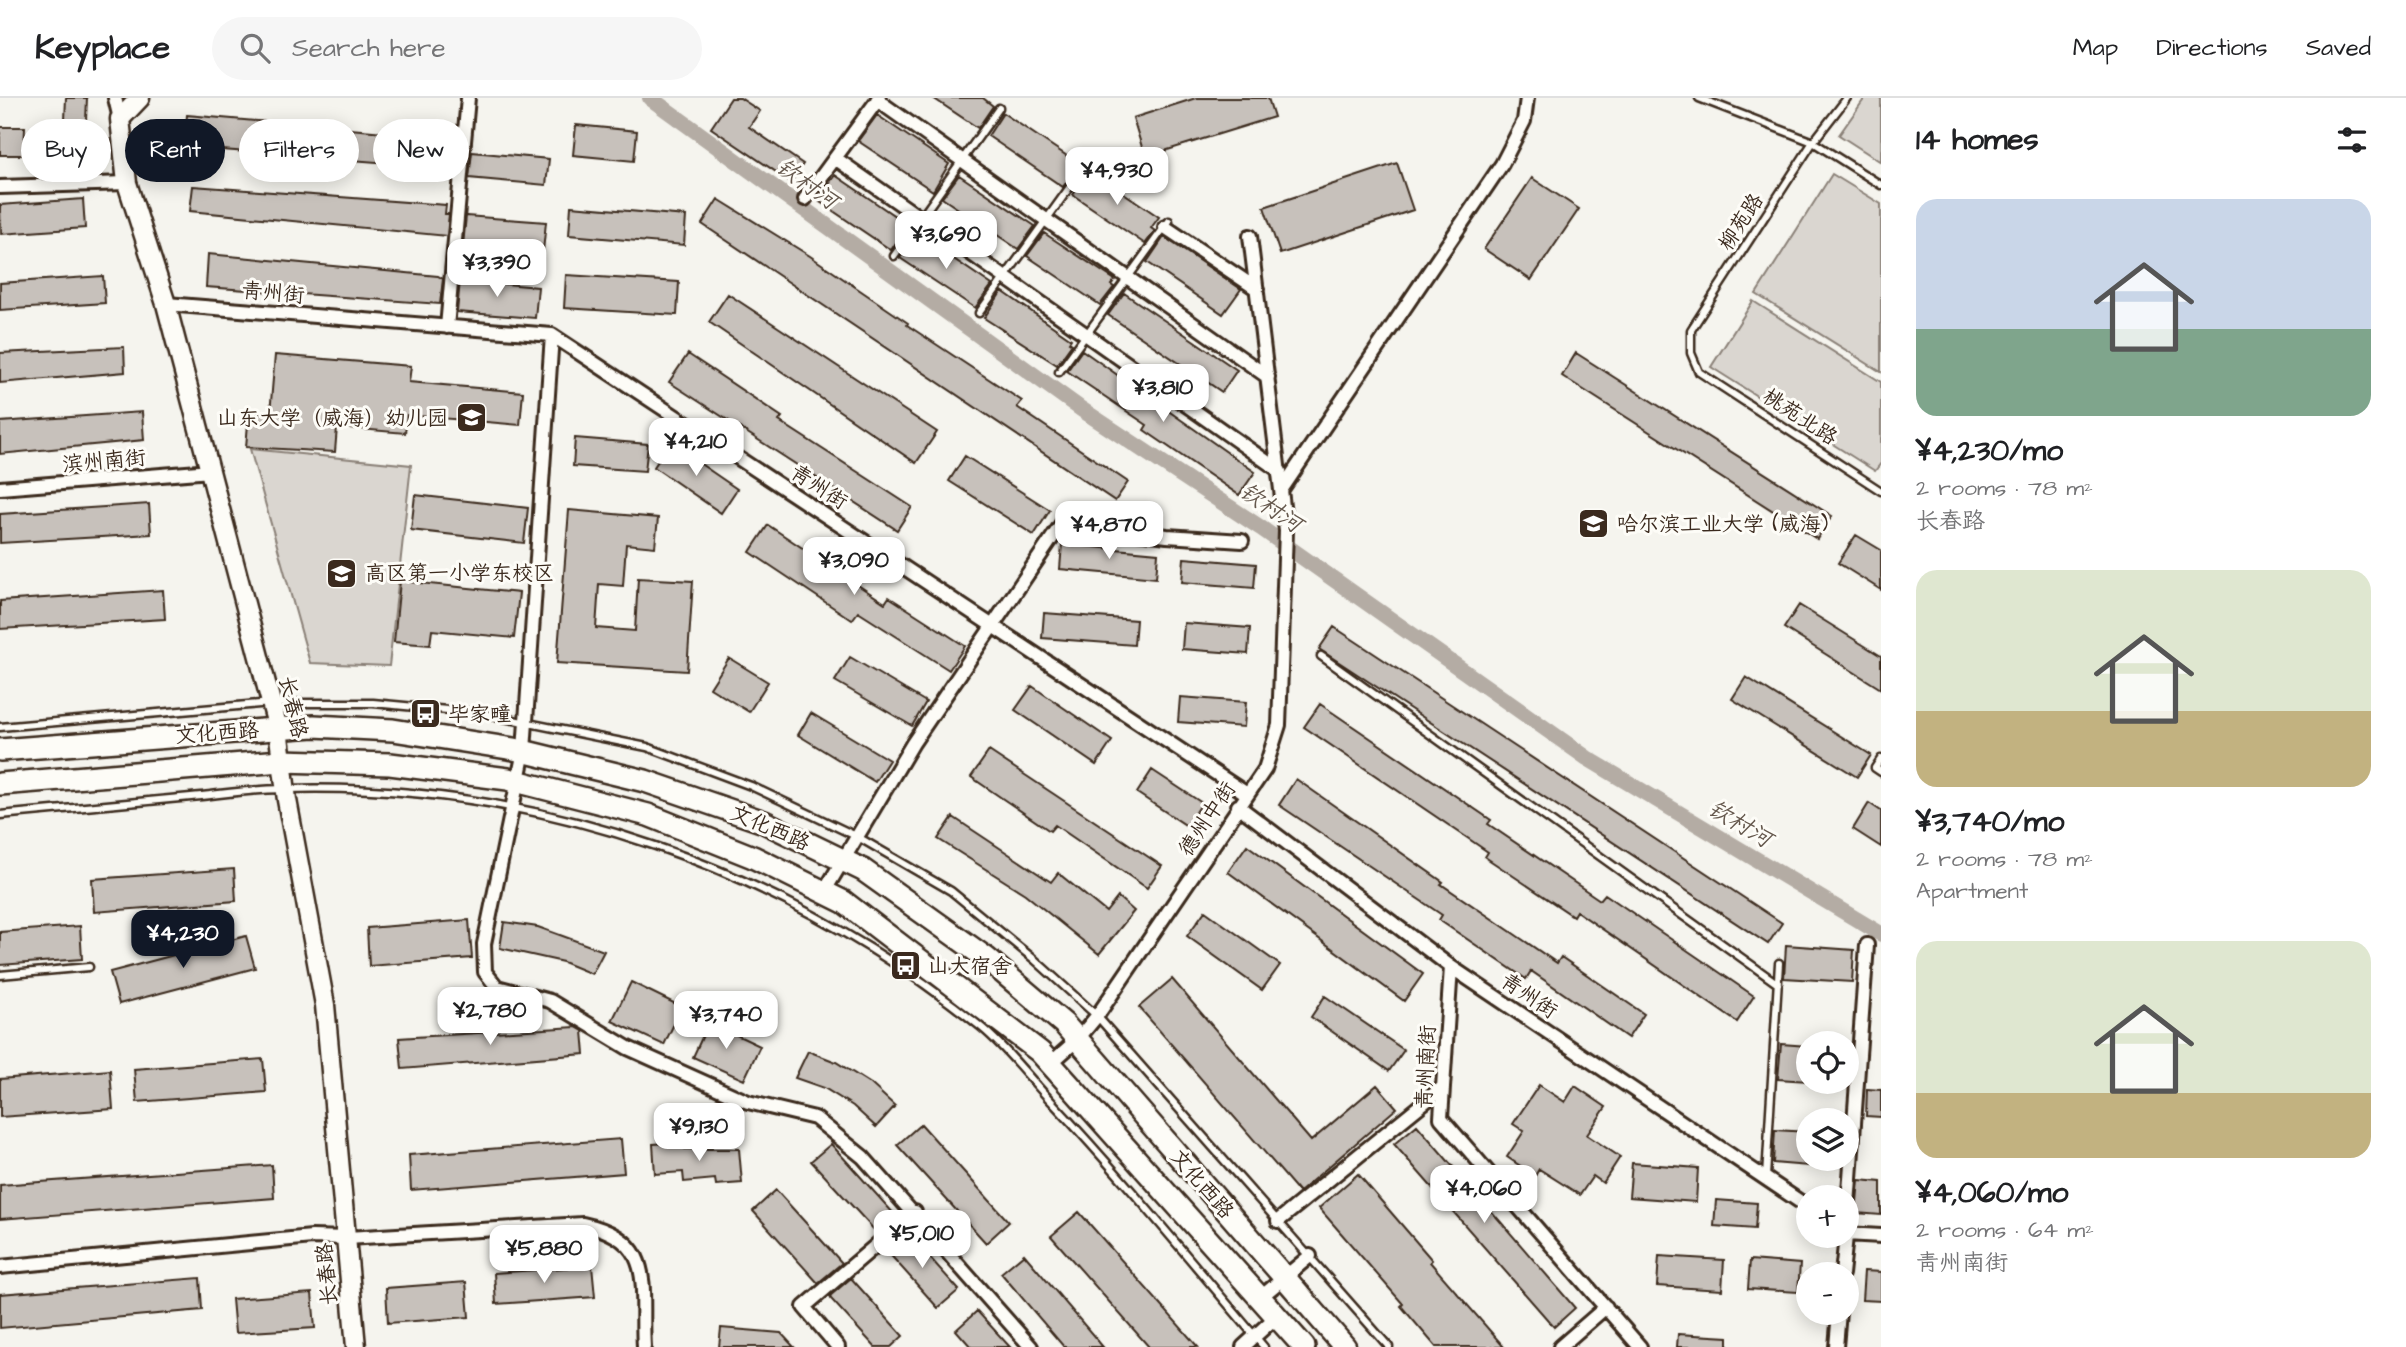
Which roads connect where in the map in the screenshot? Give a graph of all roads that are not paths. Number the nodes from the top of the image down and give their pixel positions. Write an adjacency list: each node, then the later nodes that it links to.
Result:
1 (115, 98): 9 (street)
2 (140, 98): 9 (street)
3 (468, 98): 28 (street)
4 (1527, 98): 37 (street)
5 (1699, 98): 10 (lane)
6 (878, 99): 11 (street); 12 (street)
7 (1845, 99): 10 (lane, 柳苑路)
8 (999, 108): 12 (lane)
9 (120, 119): 14 (street, 长春路)
10 (1814, 142): 15 (lane); 32 (lane, 柳苑路)
11 (835, 158): 17 (street); 18 (street)
12 (962, 160): 18 (lane); 19 (street)
13 (1085, 166): 19 (lane)
14 (127, 183): 16 (street); 26 (street, 长春路)
15 (1881, 185)
16 (0, 187)
17 (805, 199)
18 (921, 219): 22 (lane); 23 (street)
19 (1046, 220): 23 (lane); 24 (street)
20 (1167, 224): 24 (lane); 25 (street)
21 (1250, 236): 25 (street, 德州中街)
22 (894, 256)
23 (1005, 278): 27 (lane); 30 (street)
24 (1128, 278): 30 (lane); 33 (street)
25 (1257, 289): 33 (street, 德州中街)
26 (166, 304): 28 (street, 青州街); 34 (street, 长春路)
27 (979, 313)
28 (447, 327): 29 (street, 青州街)
29 (552, 335): 40 (street, 青州街); 43 (street)
30 (1086, 335): 31 (lane); 35 (street)
31 (1059, 372)
32 (1699, 372): 38 (lane, 桃苑北路)
33 (1268, 377): 35 (street, 德州中街)
34 (211, 471): 36 (street, 滨州南街); 42 (street, 长春路)
35 (1280, 471): 37 (street, 德州中街)
36 (0, 488)
37 (1282, 489): 54 (street, 德州中街)
38 (1881, 491)
39 (1242, 541): 40 (street)
40 (993, 625): 54 (street, 青州街); 58 (street)
41 (1321, 656): 66 (lane)
42 (271, 703): 43 (lane); 44 (lane); 45 (street, 长春路)
43 (525, 721): 47 (street); 58 (lane)
44 (0, 727)
45 (278, 729): 46 (main road, 文化西路); 47 (main road, 文化西路); 49 (street, 长春路)
46 (0, 750)
47 (524, 751): 51 (street); 59 (main road, 文化西路)
48 (1881, 759): 50 (lane)
49 (281, 761): 51 (main road, 文化西路); 52 (main road, 文化西路); 53 (street, 长春路)
50 (1878, 770)
51 (518, 781): 55 (street); 60 (main road, 文化西路)
52 (0, 784)
53 (285, 789): 55 (lane); 57 (lane); 78 (street, 长春路)
54 (1247, 794): 56 (street, 德州中街)
55 (513, 806): 74 (street); 86 (lane)
56 (1238, 806): 64 (street, 青州街); 67 (street, 德州中街)
57 (0, 815)
58 (858, 837): 59 (street); 67 (lane)
59 (842, 860): 60 (street); 68 (main road, 文化西路)
60 (824, 892): 69 (main road, 文化西路)
61 (1867, 945): 72 (street)
62 (1779, 963): 66 (lane)
63 (89, 967): 65 (lane)
64 (1451, 967): 70 (street, 青州南街); 71 (street, 青州街)
65 (0, 975)
66 (1778, 984): 71 (lane)
67 (1097, 1016): 68 (street, 德州中街); 75 (lane)
68 (1078, 1039): 69 (street, 德州中街); 81 (main road, 文化西路)
69 (1051, 1063): 82 (main road, 文化西路)
70 (1443, 1087): 75 (street); 83 (street, 青州南街)
71 (1766, 1177): 73 (street, 青州街)
72 (1850, 1185)
73 (1796, 1198)
74 (915, 1212): 89 (street); 90 (street)
75 (1278, 1221): 79 (lane)
76 (1859, 1235): 77 (street)
77 (1881, 1236)
78 (347, 1238): 80 (street); 87 (street, 长春路); 88 (street)
79 (1310, 1256): 81 (street); 95 (lane)
80 (0, 1267)
81 (1283, 1278): 82 (street); 94 (main road, 文化西路)
82 (1261, 1297): 84 (main road, 文化西路)
83 (1606, 1307): 96 (street); 97 (street, 青州南街)
84 (1277, 1316): 86 (street); 93 (main road, 文化西路)
85 (1838, 1325): 98 (street)
86 (1255, 1336): 91 (street); 92 (lane)
87 (356, 1347)
88 (644, 1347)
89 (838, 1347)
90 (1031, 1347)
91 (1243, 1347)
92 (1264, 1347)
93 (1304, 1347)
94 (1345, 1347)
95 (1389, 1347)
96 (1560, 1347)
97 (1640, 1347)
98 (1836, 1347)

